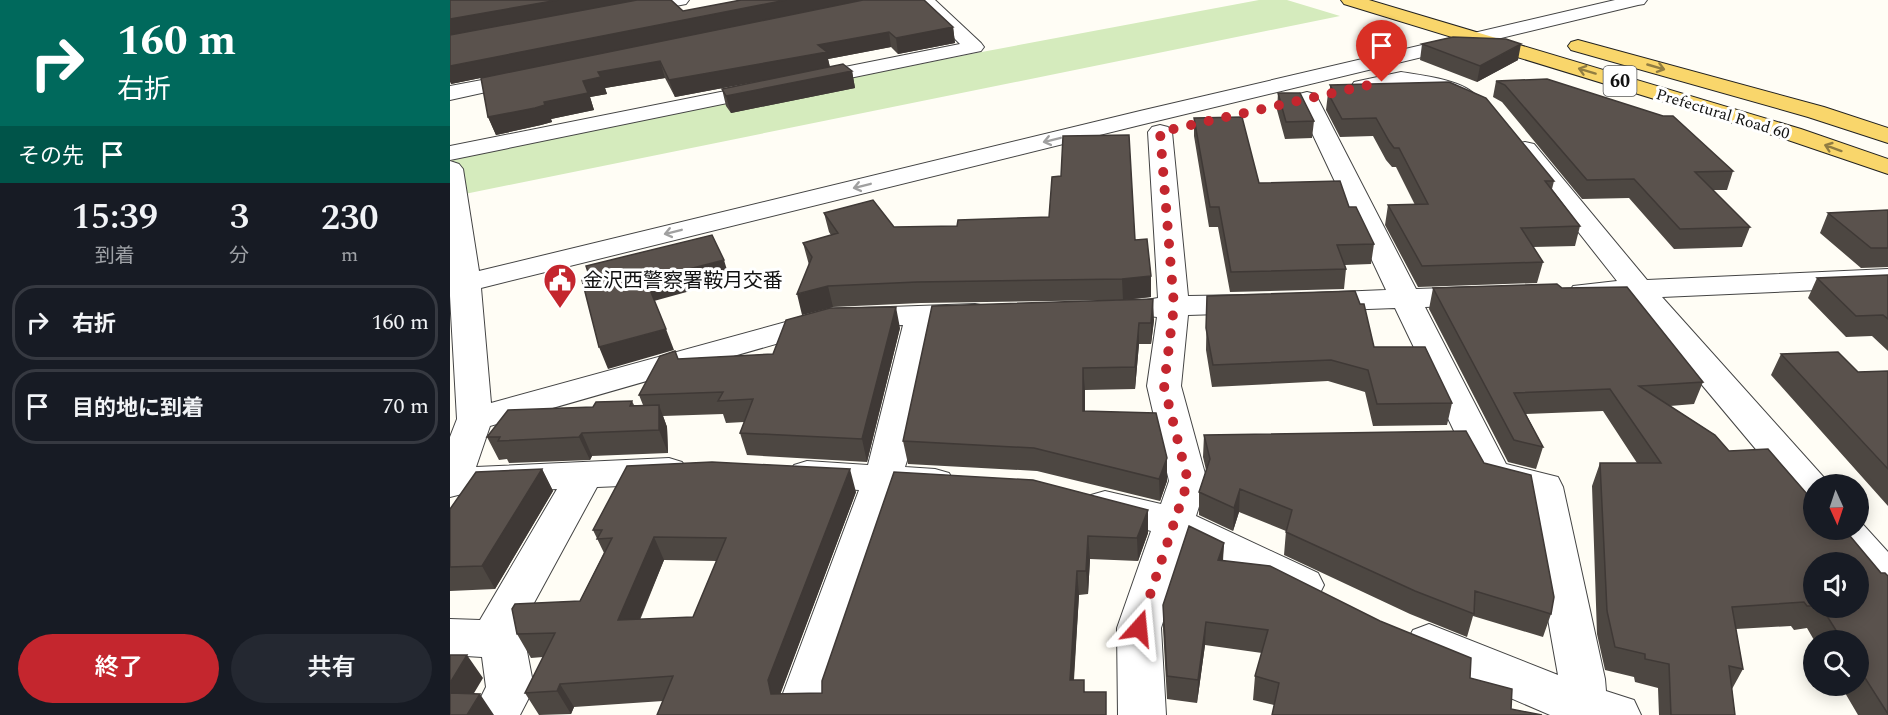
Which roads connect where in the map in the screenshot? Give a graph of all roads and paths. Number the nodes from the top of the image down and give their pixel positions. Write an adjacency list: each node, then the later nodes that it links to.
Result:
1 (680, 0): 6 (street)
2 (925, 0): 15 (street)
3 (1350, 0): 9 (main road, Prefectural Road 60 / 60)
4 (1575, 0): 7 (street)
5 (1638, 0): 8 (street)
6 (611, 13)
7 (1479, 25): 8 (main road, Prefectural Road 60 / 60); 9 (main road, Prefectural Road 60 / 60); 13 (street); 16 (main road, Prefectural Road 60 / 60, one-way to 7)
8 (1516, 28): 14 (main road, Prefectural Road 60 / 60, one-way to 14)
9 (1446, 29): 13 (street)
10 (542, 74): 11 (street)
11 (450, 93)
12 (1307, 99): 13 (street); 20 (street); 23 (street)
13 (1140, 119): 18 (street); 24 (street)
14 (1888, 136)
15 (450, 153)
16 (1888, 167)
17 (450, 169): 18 (street)
18 (457, 274): 28 (street)
19 (1883, 284): 20 (street)
20 (1640, 290): 21 (street); 33 (street)
21 (1558, 293)
22 (1500, 295): 23 (street)
23 (1407, 299): 24 (street); 44 (street)
24 (1174, 306): 25 (street); 37 (street)
25 (1123, 311)
26 (1005, 313): 27 (street)
27 (921, 314): 28 (street); 32 (street)
28 (475, 419): 34 (street)
29 (697, 470): 31 (street)
30 (766, 472): 32 (street)
31 (585, 475): 34 (street); 43 (street)
32 (882, 479): 35 (street); 46 (street)
33 (1803, 479)
34 (451, 482)
35 (976, 484)
36 (1070, 496): 37 (street)
37 (1174, 522): 40 (street); 47 (street)
38 (1854, 540): 39 (street)
39 (1888, 581)
40 (1341, 603)
41 (1393, 629): 44 (street)
42 (450, 638): 43 (street)
43 (503, 639): 45 (street)
44 (1594, 712)
45 (496, 715)
46 (804, 715)
47 (1142, 715)

